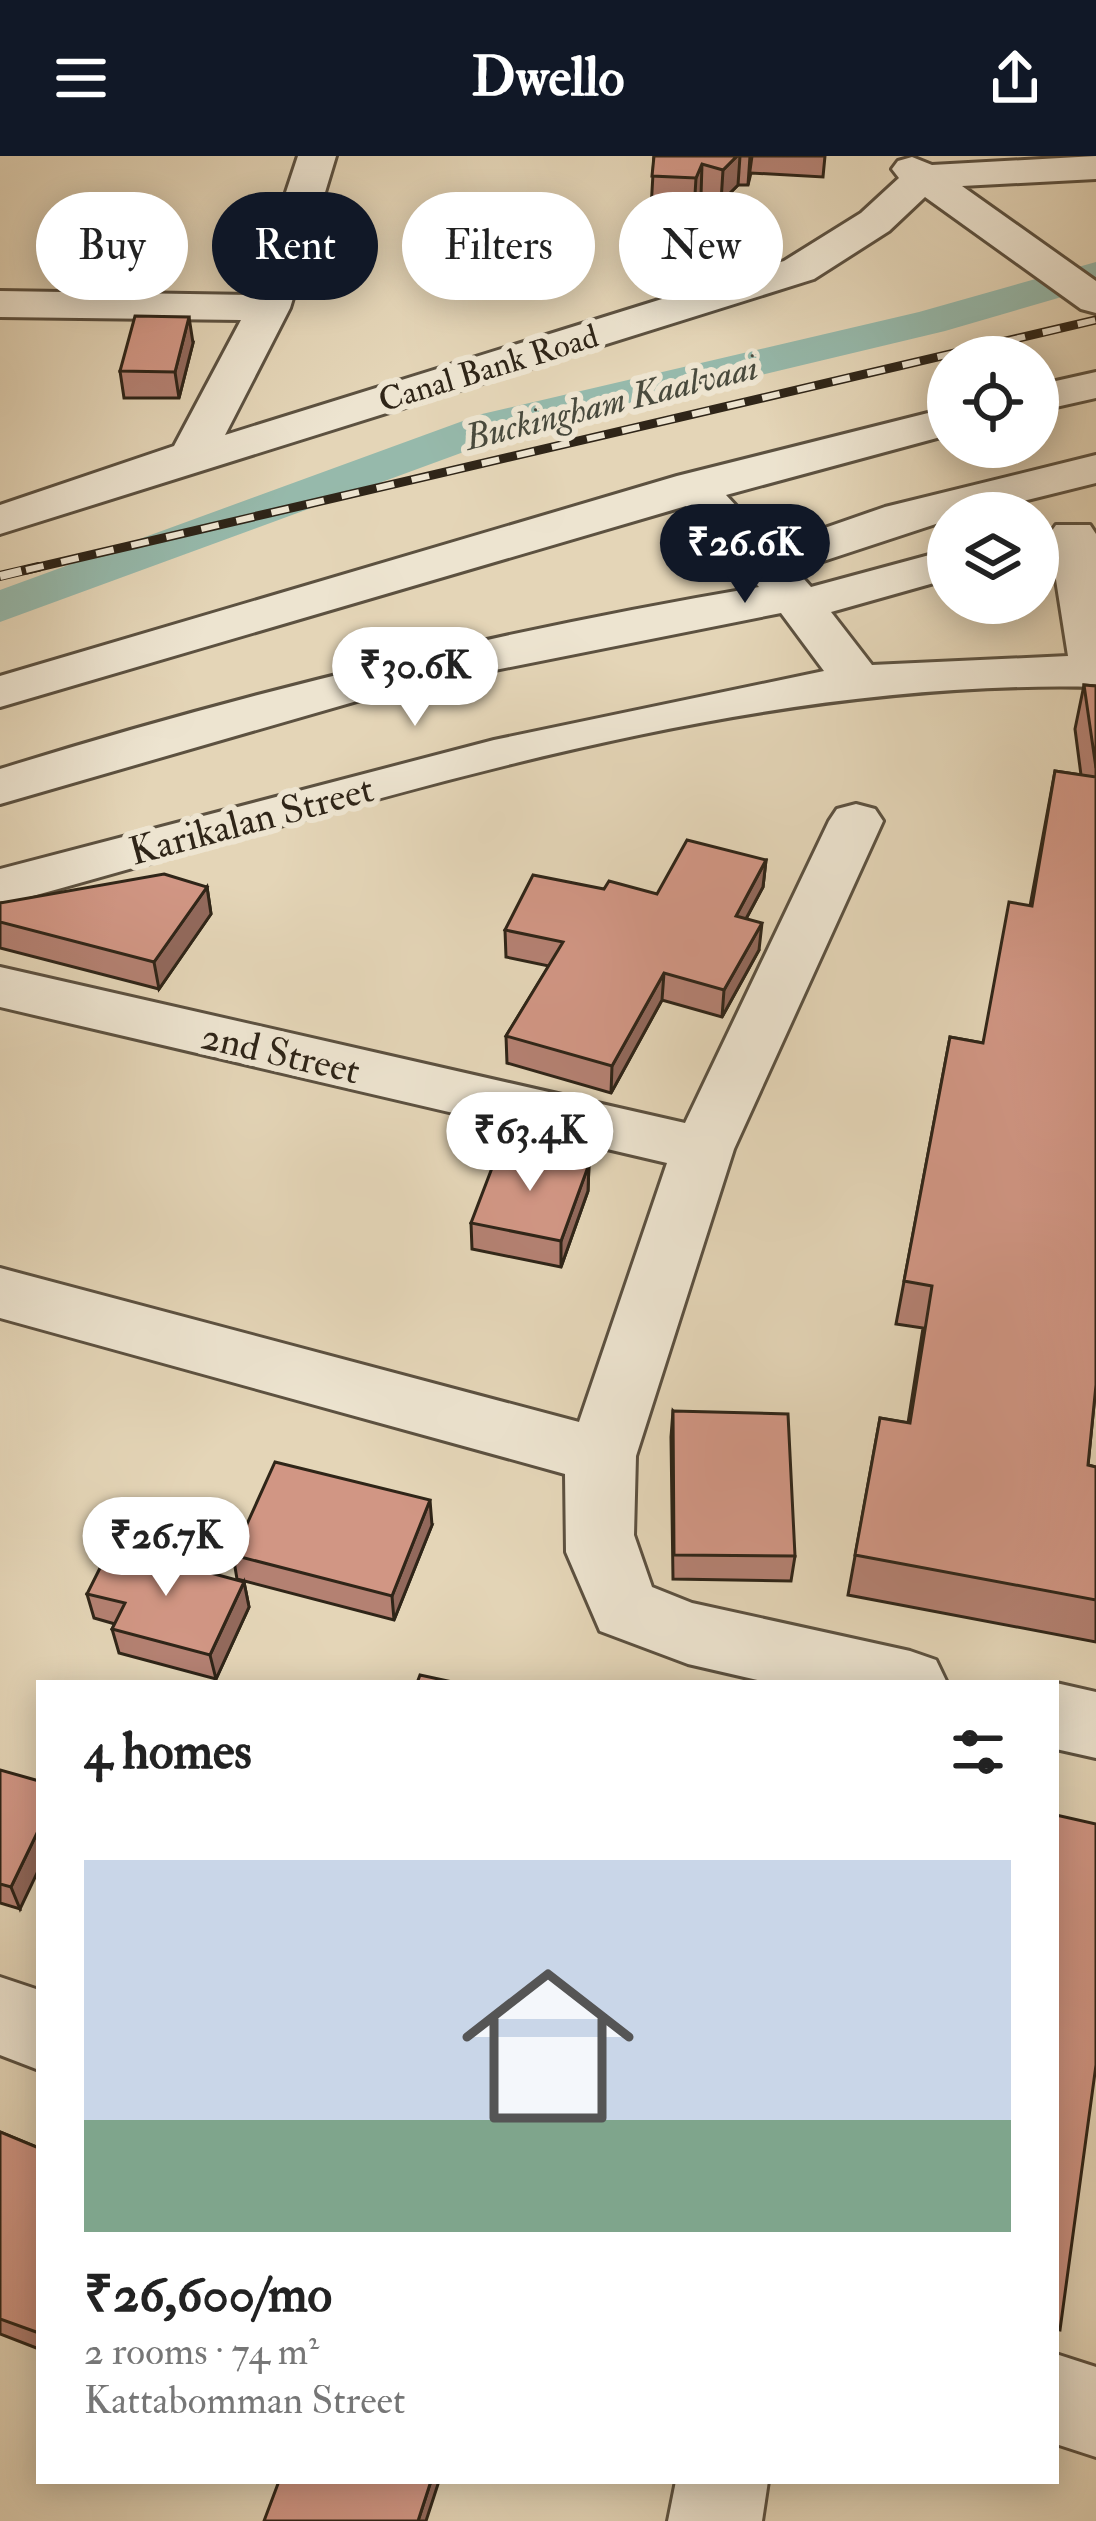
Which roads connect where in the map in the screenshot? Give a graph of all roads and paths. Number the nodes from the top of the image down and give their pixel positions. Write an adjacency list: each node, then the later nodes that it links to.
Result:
1 (317, 156): 6 (street)
2 (909, 166): 3 (street); 4 (street); 10 (street, Canal Bank Road)
3 (1096, 167)
4 (1096, 300)
5 (0, 304): 6 (street)
6 (269, 308): 10 (street)
7 (1096, 385): 8 (street)
8 (1059, 393)
9 (927, 426): 12 (street)
10 (191, 457): 13 (street); 14 (street, Canal Bank Road)
11 (1096, 469): 17 (street)
12 (693, 486): 17 (street); 18 (street)
13 (0, 494)
14 (0, 520)
15 (1069, 535): 19 (street)
16 (927, 567): 17 (street)
17 (786, 589): 20 (street); 22 (street)
18 (338, 596): 21 (street); 22 (street)
19 (1096, 672): 20 (street, Karikalan Street)
20 (855, 677): 22 (street, Karikalan Street)
21 (0, 692)
22 (417, 719): 23 (street); 25 (street, Karikalan Street)
23 (0, 788)
24 (856, 821): 27 (street)
25 (0, 887)
26 (0, 987): 27 (street, 2nd Street)
27 (703, 1149): 29 (street)
28 (0, 1293): 29 (street)
29 (602, 1456): 30 (street)
30 (897, 1680)
31 (1059, 1717): 32 (street)
32 (1096, 1725)
33 (0, 2016): 34 (street)
34 (36, 2029)
35 (1059, 2400): 36 (street)
36 (1096, 2412)
37 (721, 2484): 38 (street)
38 (715, 2521)

